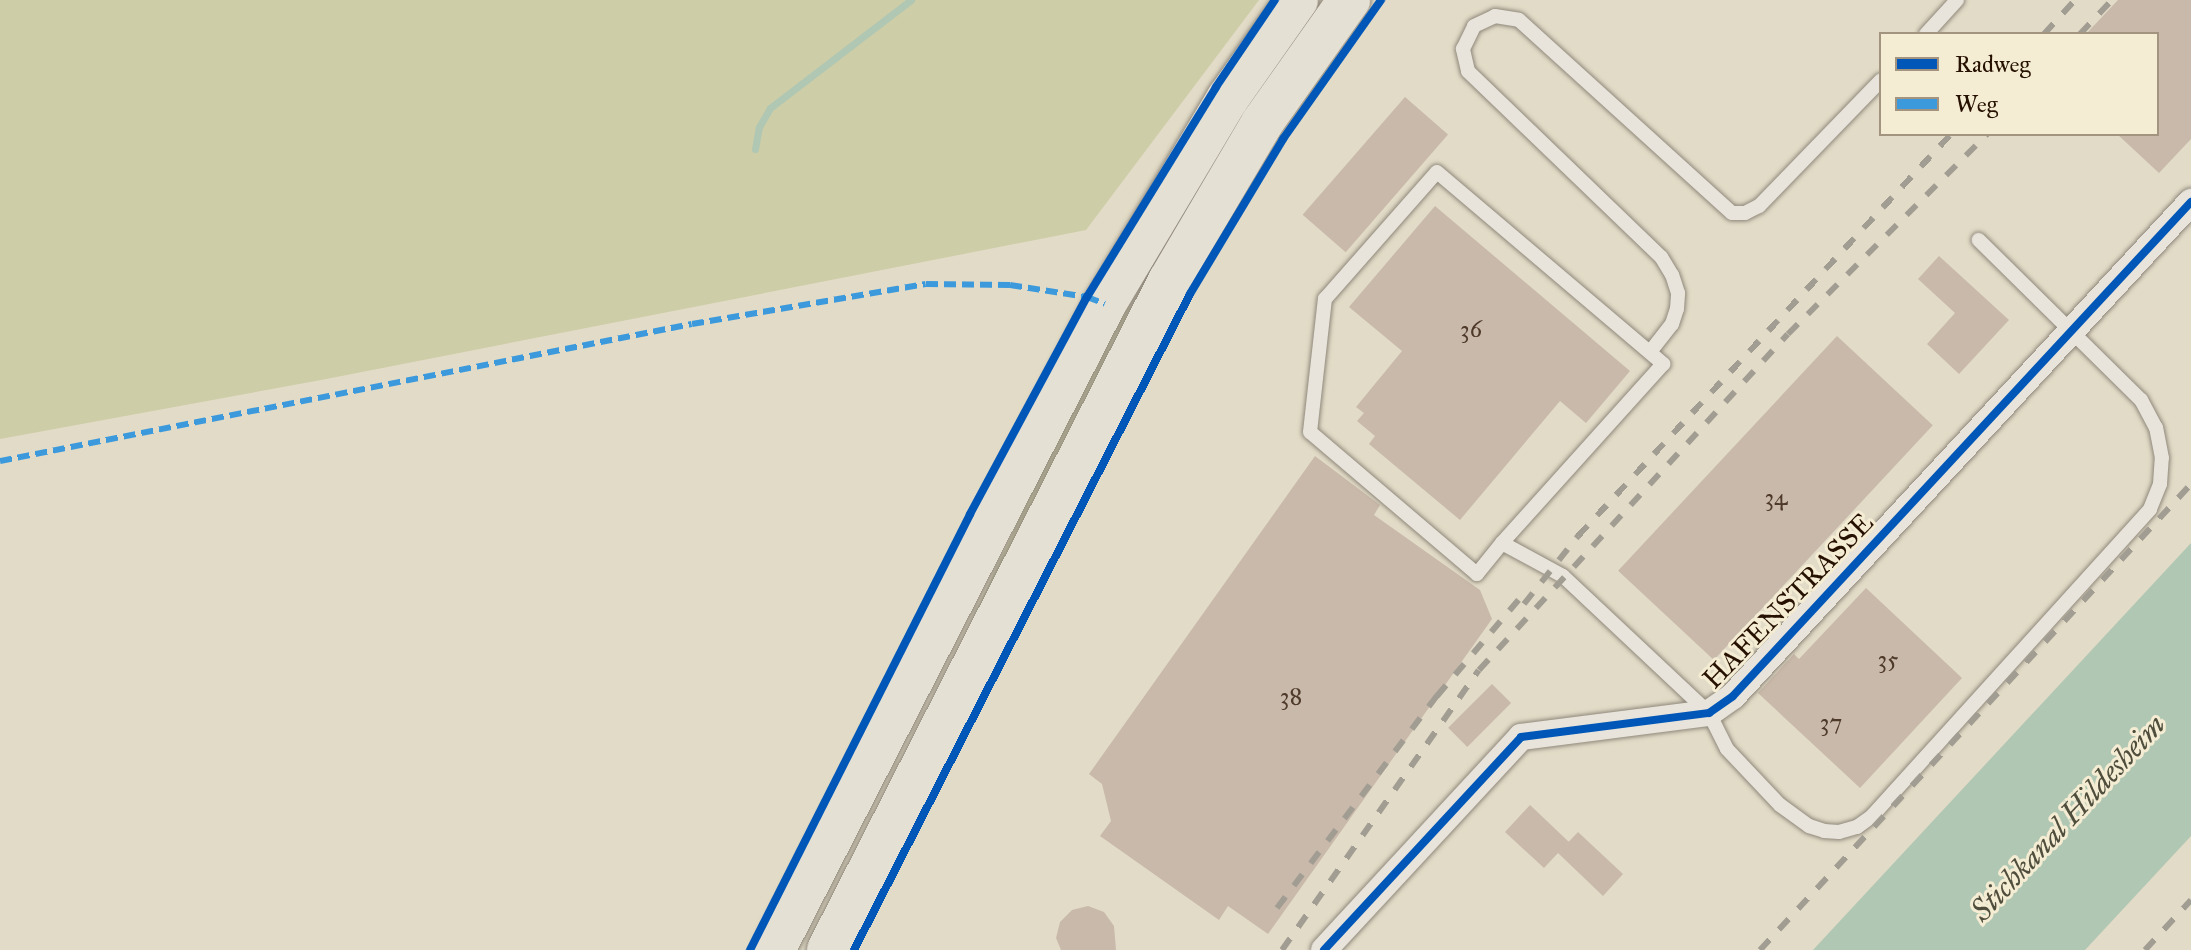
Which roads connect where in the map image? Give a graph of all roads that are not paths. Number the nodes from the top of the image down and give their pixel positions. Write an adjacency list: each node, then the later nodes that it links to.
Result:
1 (1297, 0): 12 (main road)
2 (1349, 0): 13 (main road)
3 (1957, 0): 4 (lane)
4 (1928, 32)
5 (1879, 82): 9 (lane)
6 (2191, 202): 8 (street, HAFENSTRASSE)
7 (1979, 240): 8 (lane)
8 (2070, 332): 11 (street, HAFENSTRASSE); 11 (lane)
9 (1650, 352): 10 (lane); 10 (lane)
10 (1502, 543): 11 (lane)
11 (1709, 713): 14 (street, HAFENSTRASSE)
12 (774, 950)
13 (828, 950)
14 (1324, 950)

